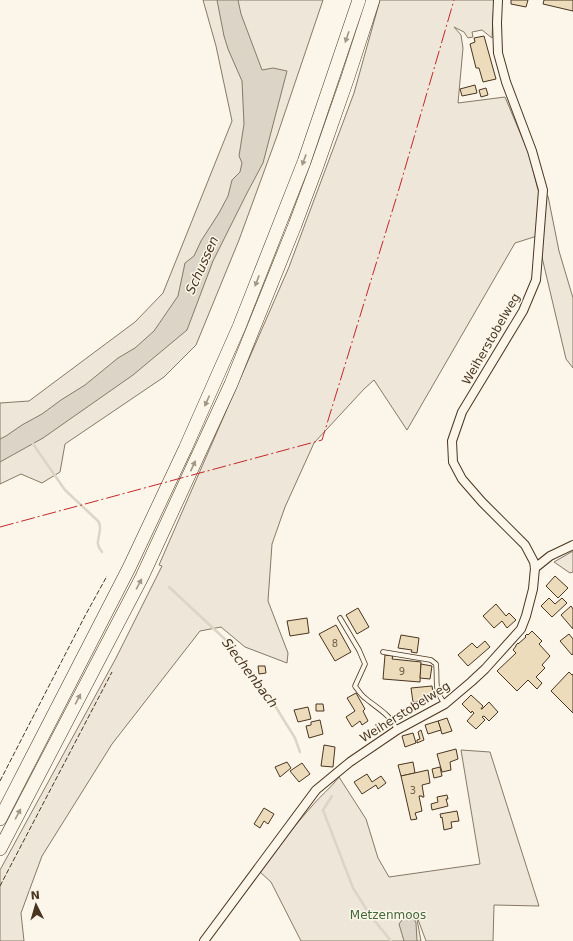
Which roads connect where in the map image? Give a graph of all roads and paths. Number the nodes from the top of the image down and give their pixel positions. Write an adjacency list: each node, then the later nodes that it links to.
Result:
1 (359, 0): 10 (highway, one-way to 10)
2 (373, 0): 11 (highway, one-way to 2)
3 (498, 0): 5 (street, Weiherstobelweg)
4 (573, 545): 5 (street)
5 (535, 568): 8 (street, Weiherstobelweg)
6 (340, 618): 9 (lane)
7 (383, 652): 8 (lane)
8 (445, 704): 9 (street, Weiherstobelweg)
9 (397, 730): 12 (street, Weiherstobelweg)
10 (0, 819)
11 (0, 849)
12 (204, 941)

